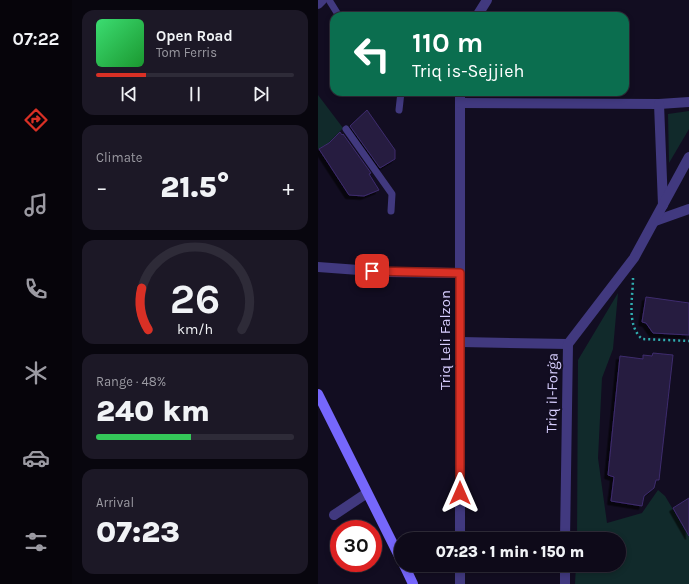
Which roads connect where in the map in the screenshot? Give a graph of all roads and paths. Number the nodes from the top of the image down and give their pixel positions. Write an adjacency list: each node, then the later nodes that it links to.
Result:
1 (322, 0): 4 (street)
2 (329, 0): 5 (lane)
3 (487, 0): 6 (street)
4 (318, 4)
5 (336, 12)
6 (480, 12)
7 (400, 96): 12 (lane)
8 (460, 96): 10 (street, Triq Leli Falzon)
9 (689, 102): 11 (street)
10 (460, 103): 11 (street); 21 (street, Triq Leli Falzon)
11 (659, 104): 15 (street)
12 (398, 110)
13 (346, 129): 17 (lane)
14 (689, 157): 15 (street, Triq il-Forġa)
15 (664, 206): 18 (street, Triq il-Forġa)
16 (689, 209): 18 (street)
17 (391, 211)
18 (655, 220): 19 (street, Triq il-Forġa)
19 (634, 258): 22 (path); 24 (street, Triq il-Forġa)
20 (318, 267): 21 (street)
21 (460, 273): 23 (street, Triq Leli Falzon)
22 (689, 341)
23 (461, 342): 24 (street); 28 (street, Triq Leli Falzon)
24 (568, 344): 29 (street, Triq il-Forġa)
25 (318, 394): 26 (street)
26 (367, 493): 27 (street); 30 (street)
27 (334, 515)
28 (460, 532)
29 (565, 532)
30 (394, 546)
31 (407, 572): 34 (street)
32 (460, 572): 35 (street)
33 (565, 572): 36 (street)
34 (413, 584)
35 (460, 584)
36 (564, 584)

